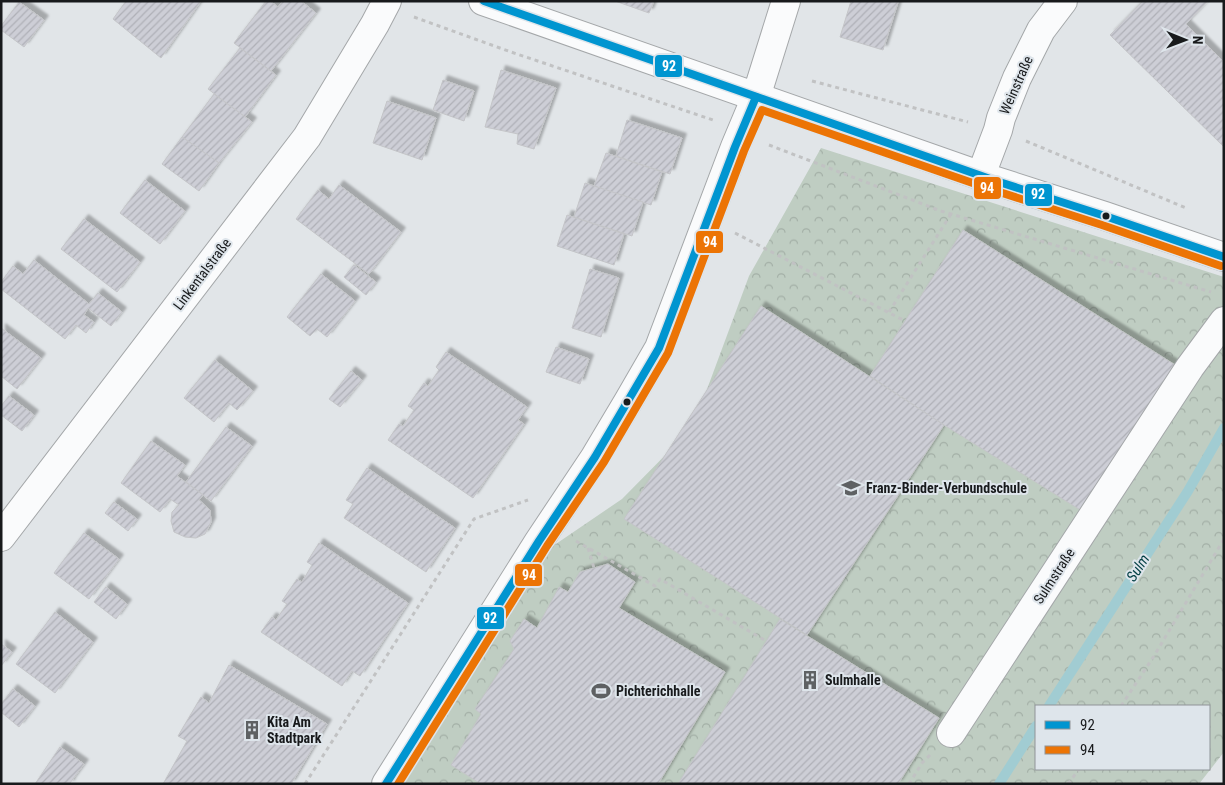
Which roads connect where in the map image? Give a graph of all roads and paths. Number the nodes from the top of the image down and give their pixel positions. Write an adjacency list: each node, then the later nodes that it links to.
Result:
1 (483, 1): 6 (street)
2 (786, 1): 6 (street)
3 (1063, 1): 7 (street, Weinstraße)
4 (385, 4): 8 (path); 20 (street, Linkentalstraße)
5 (811, 80): 7 (path)
6 (756, 97): 8 (street); 9 (street)
7 (998, 130): 9 (street, Weinstraße); 10 (path)
8 (740, 134): 11 (path); 12 (street)
9 (981, 175): 13 (street)
10 (1194, 212)
11 (951, 214): 14 (path); 15 (path)
12 (708, 219): 15 (path); 19 (street)
13 (1224, 257)
14 (1215, 293)
15 (889, 312): 16 (path)
16 (905, 321)
17 (1224, 321): 26 (street, Sulmstraße)
18 (530, 500): 28 (path)
19 (549, 526): 22 (path); 29 (street)
20 (1, 537)
21 (1224, 539): 25 (path)
22 (588, 548): 23 (path); 24 (path)
23 (594, 568)
24 (766, 641)
25 (1122, 705)
26 (951, 734)
27 (1078, 770): 30 (path)
28 (305, 784)
29 (386, 784)
30 (1068, 784)

